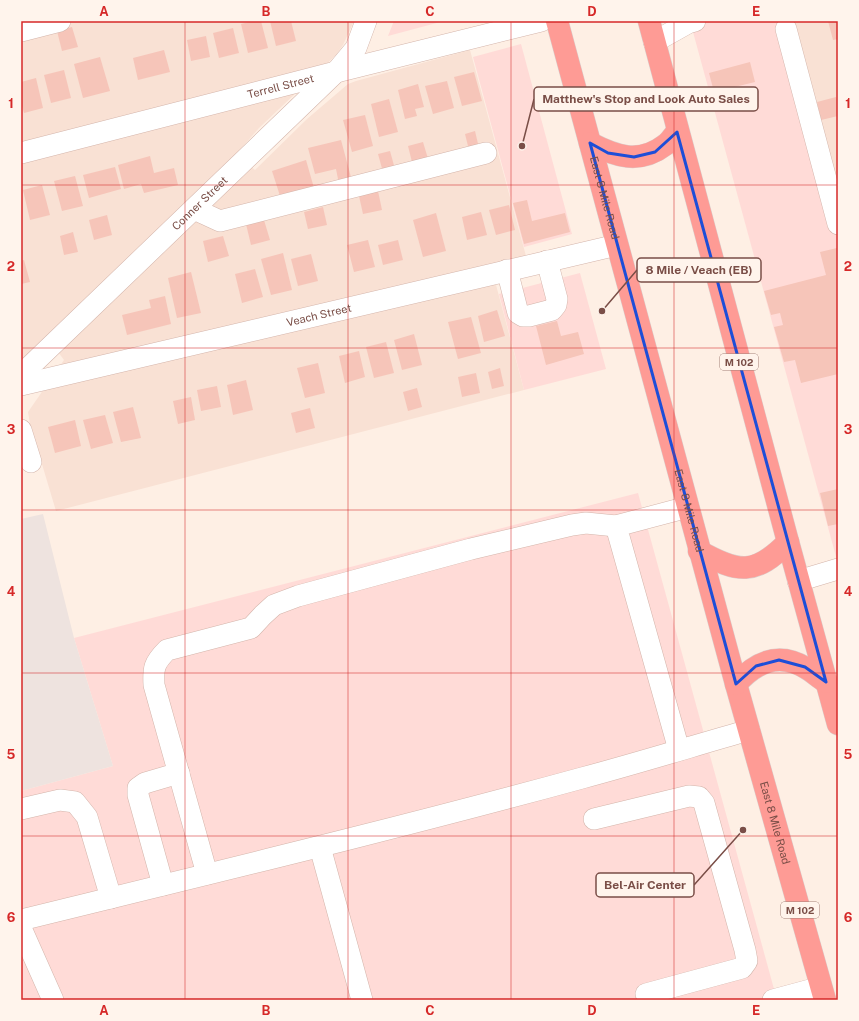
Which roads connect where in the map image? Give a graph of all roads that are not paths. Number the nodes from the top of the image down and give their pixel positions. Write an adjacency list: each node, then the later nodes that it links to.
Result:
1 (60, 21): 8 (street)
2 (366, 21): 10 (street, Conner Street)
3 (541, 21): 10 (street, Terrell Street)
4 (557, 21): 12 (highway, East 8 Mile Road / M 102)
5 (649, 21): 9 (highway, M 102)
6 (695, 21): 9 (street)
7 (786, 29): 16 (street)
8 (21, 31)
9 (654, 42): 11 (highway, M 102)
10 (336, 72): 13 (street, Terrell Street); 15 (street, Conner Street)
11 (677, 132): 12 (highway); 26 (highway, M 102)
12 (590, 143): 17 (highway, East 8 Mile Road / M 102)
13 (21, 153)
14 (486, 153): 15 (street)
15 (194, 209): 20 (street, Conner Street)
16 (838, 224)
17 (617, 245): 18 (street, Veach Street); 24 (highway, East 8 Mile Road / M 102)
18 (547, 260): 19 (street, Veach Street); 19 (street)
19 (507, 270): 21 (street, Veach Street)
20 (21, 375)
21 (21, 385)
22 (21, 430): 23 (street)
23 (31, 462)
24 (688, 507): 25 (street); 27 (highway, East 8 Mile Road / M 102)
25 (616, 526): 34 (street); 35 (street)
26 (788, 542): 27 (highway); 29 (highway, M 102)
27 (700, 551): 31 (highway, East 8 Mile Road / M 102)
28 (838, 569): 29 (street)
29 (798, 581): 30 (highway, M 102)
30 (826, 682): 31 (highway); 32 (highway, M 102)
31 (736, 684): 33 (highway, East 8 Mile Road / M 102)
32 (838, 724)
33 (749, 730): 34 (street); 45 (highway, East 8 Mile Road / M 102)
34 (679, 750): 38 (street)
35 (179, 773): 39 (street); 40 (street)
36 (21, 809): 41 (street)
37 (594, 819): 44 (street)
38 (320, 846): 39 (street); 47 (street)
39 (207, 874): 40 (street)
40 (163, 885): 41 (street)
41 (110, 898): 42 (street)
42 (21, 920)
43 (21, 928): 46 (street)
44 (646, 994)
45 (823, 994): 48 (street)
46 (53, 1000)
47 (362, 1000)
48 (773, 1000)

